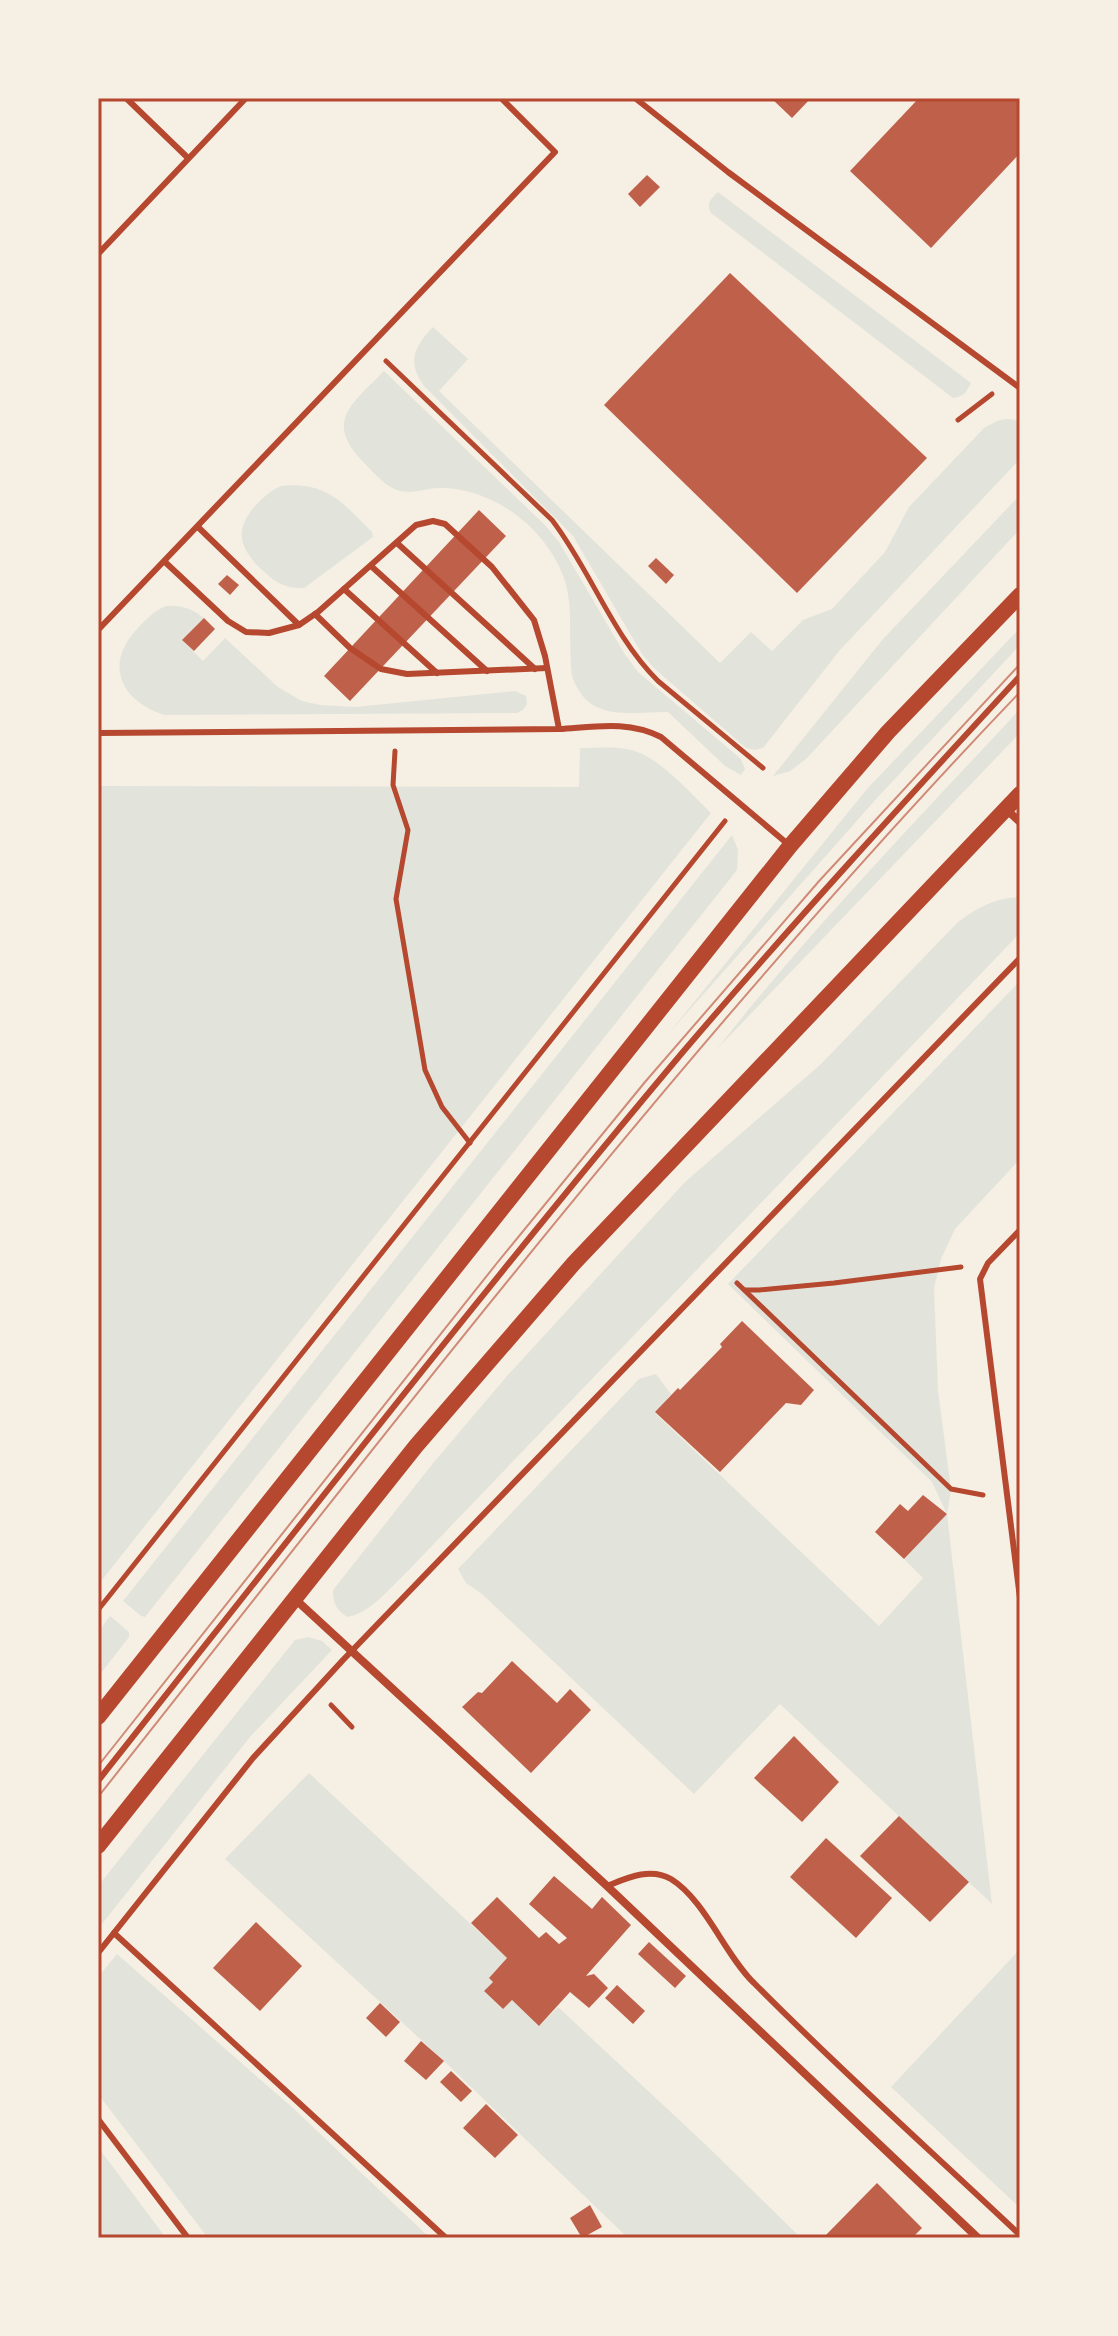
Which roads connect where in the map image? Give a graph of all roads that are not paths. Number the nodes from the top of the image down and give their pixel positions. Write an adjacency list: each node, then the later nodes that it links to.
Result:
1 (126, 98): 5 (lane)
2 (246, 98): 5 (lane)
3 (501, 98): 8 (lane)
4 (635, 98): 7 (lane)
5 (188, 158): 6 (lane)
6 (98, 254)
7 (1020, 388)
8 (198, 527): 10 (lane); 15 (lane)
9 (397, 543): 11 (lane); 17 (lane); 18 (lane)
10 (165, 562): 15 (lane); 16 (lane)
11 (371, 566): 12 (lane); 19 (lane)
12 (344, 589): 14 (lane); 20 (lane)
13 (1020, 595): 27 (main road)
14 (315, 614): 15 (lane); 20 (lane)
15 (299, 625)
16 (98, 630)
17 (547, 668): 18 (lane); 22 (lane)
18 (535, 669): 19 (lane)
19 (487, 671): 20 (lane)
20 (437, 673)
21 (1020, 676): 34 (lane)
22 (559, 729): 23 (lane); 27 (lane)
23 (98, 733)
24 (1020, 794): 25 (main road)
25 (1006, 809): 26 (street); 31 (main road)
26 (1020, 822)
27 (790, 846): 33 (main road)
28 (1020, 958): 32 (lane)
29 (1020, 1230): 30 (lane)
30 (1020, 1598)
31 (295, 1599): 32 (street); 35 (main road)
32 (352, 1651): 36 (street); 37 (lane)
33 (98, 1717)
34 (98, 1781)
35 (98, 1846)
36 (607, 1886): 40 (lane); 43 (street)
37 (114, 1933): 38 (lane); 42 (lane)
38 (98, 1953)
39 (98, 2119): 41 (lane)
40 (1020, 2235)
41 (188, 2238)
42 (446, 2238)
43 (978, 2238)

